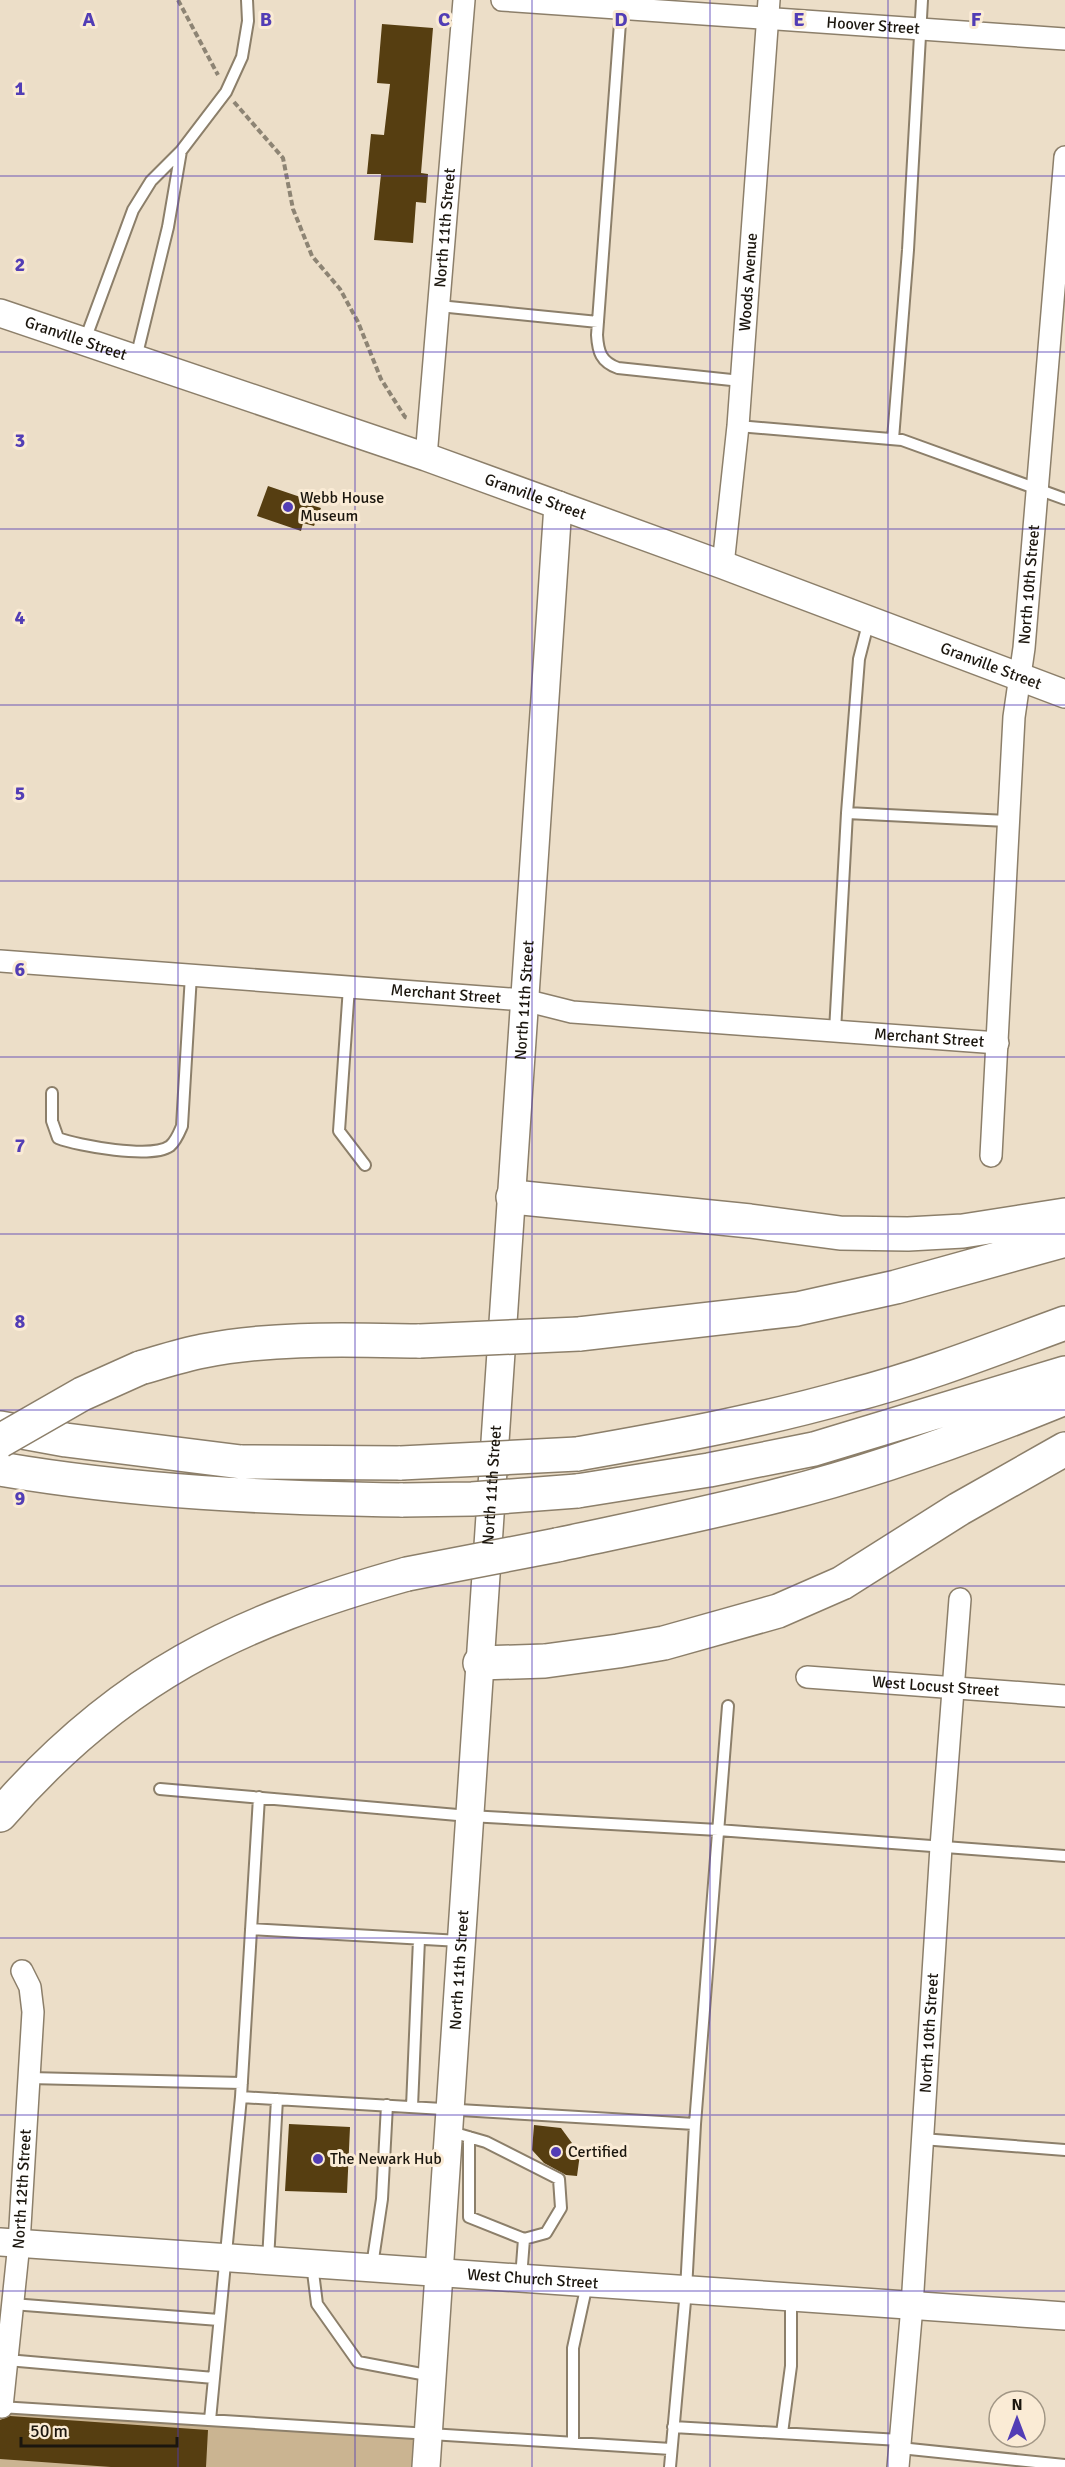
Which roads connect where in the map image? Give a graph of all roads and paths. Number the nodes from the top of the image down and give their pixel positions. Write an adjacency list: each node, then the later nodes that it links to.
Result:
1 (178, 0): 10 (path)
2 (247, 0): 10 (lane)
3 (464, 0): 14 (street, North 11th Street)
4 (502, 0): 6 (street, Hoover Street)
5 (922, 0): 8 (lane)
6 (621, 9): 7 (street, Hoover Street); 16 (lane)
7 (768, 10): 8 (street, Hoover Street); 19 (street, Woods Avenue)
8 (919, 29): 9 (street, Hoover Street); 22 (lane)
9 (1065, 39)
10 (226, 92): 11 (lane); 20 (path)
11 (181, 151): 17 (lane); 18 (lane)
12 (1065, 157): 13 (street, North 10th Street)
13 (1064, 186): 24 (street, North 10th Street)
14 (439, 306): 16 (lane); 20 (street, North 11th Street)
15 (0, 313): 17 (street, Granville Street)
16 (598, 322): 19 (lane)
17 (84, 340): 18 (street, Granville Street)
18 (136, 358): 23 (street, Granville Street)
19 (741, 381): 21 (street, Woods Avenue)
20 (429, 426): 23 (street, North 11th Street)
21 (738, 426): 22 (lane); 27 (street, Woods Avenue)
22 (893, 439): 24 (lane)
23 (426, 457): 26 (street, Granville Street)
24 (1037, 489): 25 (lane); 29 (street, North 10th Street)
25 (1065, 499)
26 (558, 505): 27 (street, Granville Street); 36 (street, North 11th Street)
27 (723, 565): 28 (street, Granville Street)
28 (869, 619): 29 (street, Granville Street); 31 (lane)
29 (1018, 677): 30 (street, Granville Street); 32 (street, North 10th Street)
30 (1065, 694)
31 (847, 813): 32 (lane); 37 (lane)
32 (1006, 821): 38 (street, North 10th Street)
33 (0, 961): 34 (street, Merchant Street)
34 (191, 975): 35 (street, Merchant Street); 39 (lane)
35 (349, 987): 36 (street, Merchant Street); 41 (lane)
36 (524, 1000): 37 (street, Merchant Street); 42 (street, North 11th Street)
37 (835, 1031): 38 (street, Merchant Street)
38 (998, 1042): 40 (street, North 10th Street)
39 (52, 1093)
40 (991, 1156)
41 (365, 1165)
42 (513, 1197): 43 (highway); 53 (street, North 11th Street)
43 (1065, 1215)
44 (1065, 1240): 49 (highway, bridge)
45 (1065, 1323): 48 (highway, bridge)
46 (1065, 1373): 51 (highway, bridge)
47 (1065, 1398): 60 (highway, bridge)
48 (0, 1428)
49 (0, 1441)
50 (1065, 1449): 53 (highway)
51 (0, 1469)
52 (960, 1599): 55 (street, North 10th Street)
53 (480, 1663): 61 (street, North 11th Street)
54 (807, 1677): 55 (street, West Locust Street)
55 (954, 1688): 56 (street, West Locust Street); 63 (street, North 10th Street)
56 (1065, 1696)
57 (728, 1706): 62 (lane)
58 (160, 1789): 59 (lane)
59 (258, 1797): 61 (lane); 65 (lane)
60 (0, 1815)
61 (470, 1816): 62 (lane); 67 (street, North 11th Street)
62 (718, 1830): 63 (lane); 75 (lane)
63 (941, 1847): 64 (lane); 77 (street, North 10th Street)
64 (1065, 1856)
65 (251, 1929): 66 (lane); 70 (lane)
66 (419, 1939): 67 (lane); 74 (lane)
67 (461, 1941): 76 (street, North 11th Street)
68 (22, 1971): 69 (street, North 12th Street)
69 (29, 2078): 70 (lane); 80 (street, North 12th Street)
70 (242, 2084): 71 (lane)
71 (241, 2097): 72 (lane); 81 (lane)
72 (277, 2099): 73 (lane); 82 (lane)
73 (387, 2105): 74 (lane); 84 (lane)
74 (411, 2107): 76 (lane)
75 (696, 2124): 76 (lane); 88 (lane)
76 (456, 2125): 79 (lane); 79 (lane); 85 (street, North 11th Street)
77 (922, 2139): 78 (lane); 91 (street, North 10th Street)
78 (1065, 2150)
79 (524, 2239): 86 (lane)
80 (9, 2242): 81 (street, West Church Street); 90 (street, North 12th Street)
81 (225, 2257): 82 (street, West Church Street); 93 (lane)
82 (268, 2260): 83 (street, West Church Street)
83 (312, 2264): 84 (street, West Church Street); 95 (lane)
84 (371, 2268): 85 (street, West Church Street)
85 (439, 2273): 86 (street, West Church Street); 95 (street, North 11th Street)
86 (522, 2278): 87 (street, West Church Street)
87 (587, 2283): 88 (street, West Church Street); 102 (lane)
88 (686, 2290): 89 (street, West Church Street); 99 (lane)
89 (791, 2298): 91 (street, West Church Street); 101 (lane)
90 (12, 2304): 93 (lane); 94 (street, North 12th Street)
91 (912, 2306): 92 (street, West Church Street); 104 (street, North 10th Street)
92 (1065, 2316)
93 (219, 2320): 96 (lane)
94 (7, 2360): 96 (lane); 97 (street, North 12th Street)
95 (432, 2376): 100 (street, North 11th Street)
96 (214, 2378): 98 (lane)
97 (1, 2407): 98 (lane)
98 (210, 2420): 100 (lane)
99 (673, 2427): 101 (lane); 103 (lane)
100 (428, 2432): 102 (lane); 106 (street, North 11th Street)
101 (782, 2433): 104 (lane)
102 (573, 2442): 103 (lane)
103 (671, 2449): 107 (lane)
104 (899, 2452): 105 (lane)
105 (1065, 2466)
106 (426, 2467)
107 (670, 2467)

